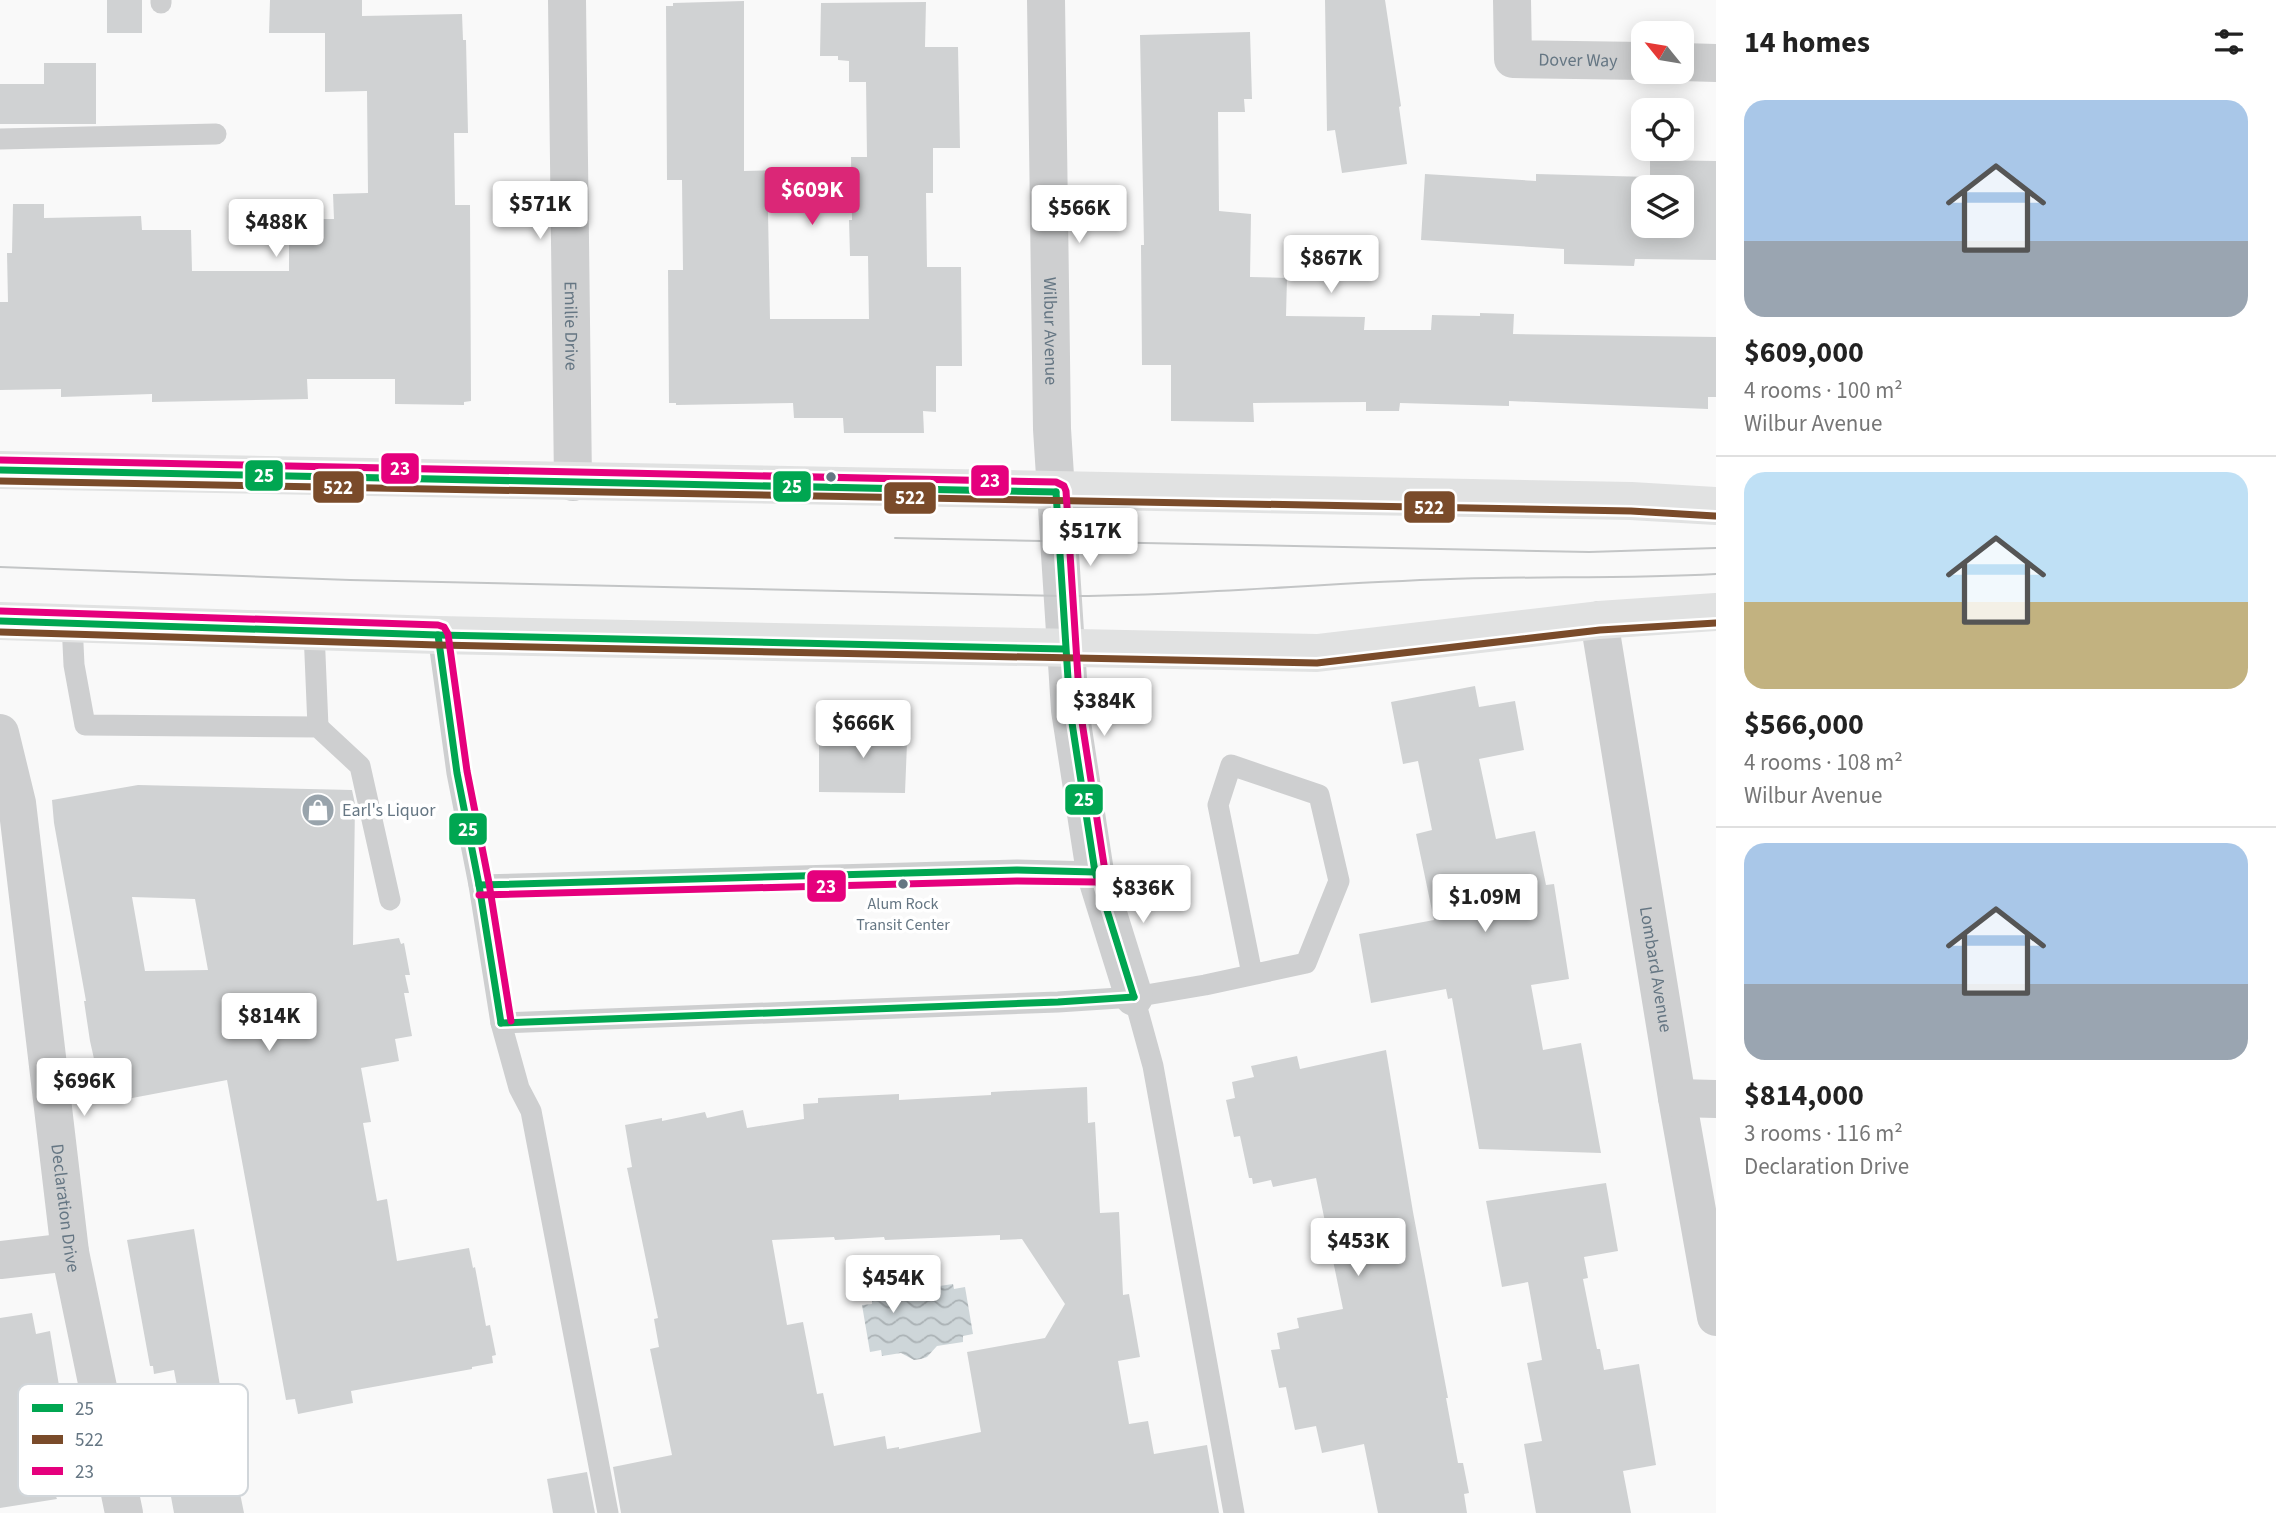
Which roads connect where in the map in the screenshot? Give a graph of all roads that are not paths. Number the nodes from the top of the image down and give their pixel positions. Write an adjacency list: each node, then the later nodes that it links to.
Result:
1 (567, 0): 10 (street, Emilie Drive)
2 (1046, 0): 11 (street, Wilbur Avenue)
3 (1512, 0): 4 (street, Dover Way)
4 (1631, 61)
5 (1694, 62): 6 (street)
6 (1716, 63)
7 (216, 134): 8 (lane)
8 (0, 139)
9 (0, 470): 10 (main road)
10 (573, 482): 11 (main road)
11 (1056, 492): 12 (main road); 19 (street, Wilbur Avenue)
12 (1716, 506)
13 (1716, 612): 14 (main road)
14 (1599, 620): 19 (main road); 28 (street, Lombard Avenue)
15 (0, 621): 16 (main road)
16 (72, 623): 17 (main road); 20 (lane)
17 (314, 631): 18 (main road); 20 (lane)
18 (438, 635): 19 (main road); 23 (lane)
19 (1064, 649): 22 (street, Wilbur Avenue)
20 (318, 727): 24 (lane)
21 (0, 733): 30 (street, Declaration Drive)
22 (1095, 872): 23 (lane); 26 (street, Wilbur Avenue)
23 (479, 885): 27 (lane)
24 (390, 900)
25 (1252, 974): 25 (lane); 26 (lane)
26 (1134, 996): 27 (lane); 35 (lane)
27 (501, 1023): 34 (lane)
28 (1677, 1098): 29 (street); 32 (street, Lombard Avenue)
29 (1716, 1099)
30 (70, 1252): 31 (street); 33 (street, Declaration Drive)
31 (0, 1260)
32 (1716, 1317)
33 (97, 1384)
34 (608, 1513)
35 (1234, 1513)

